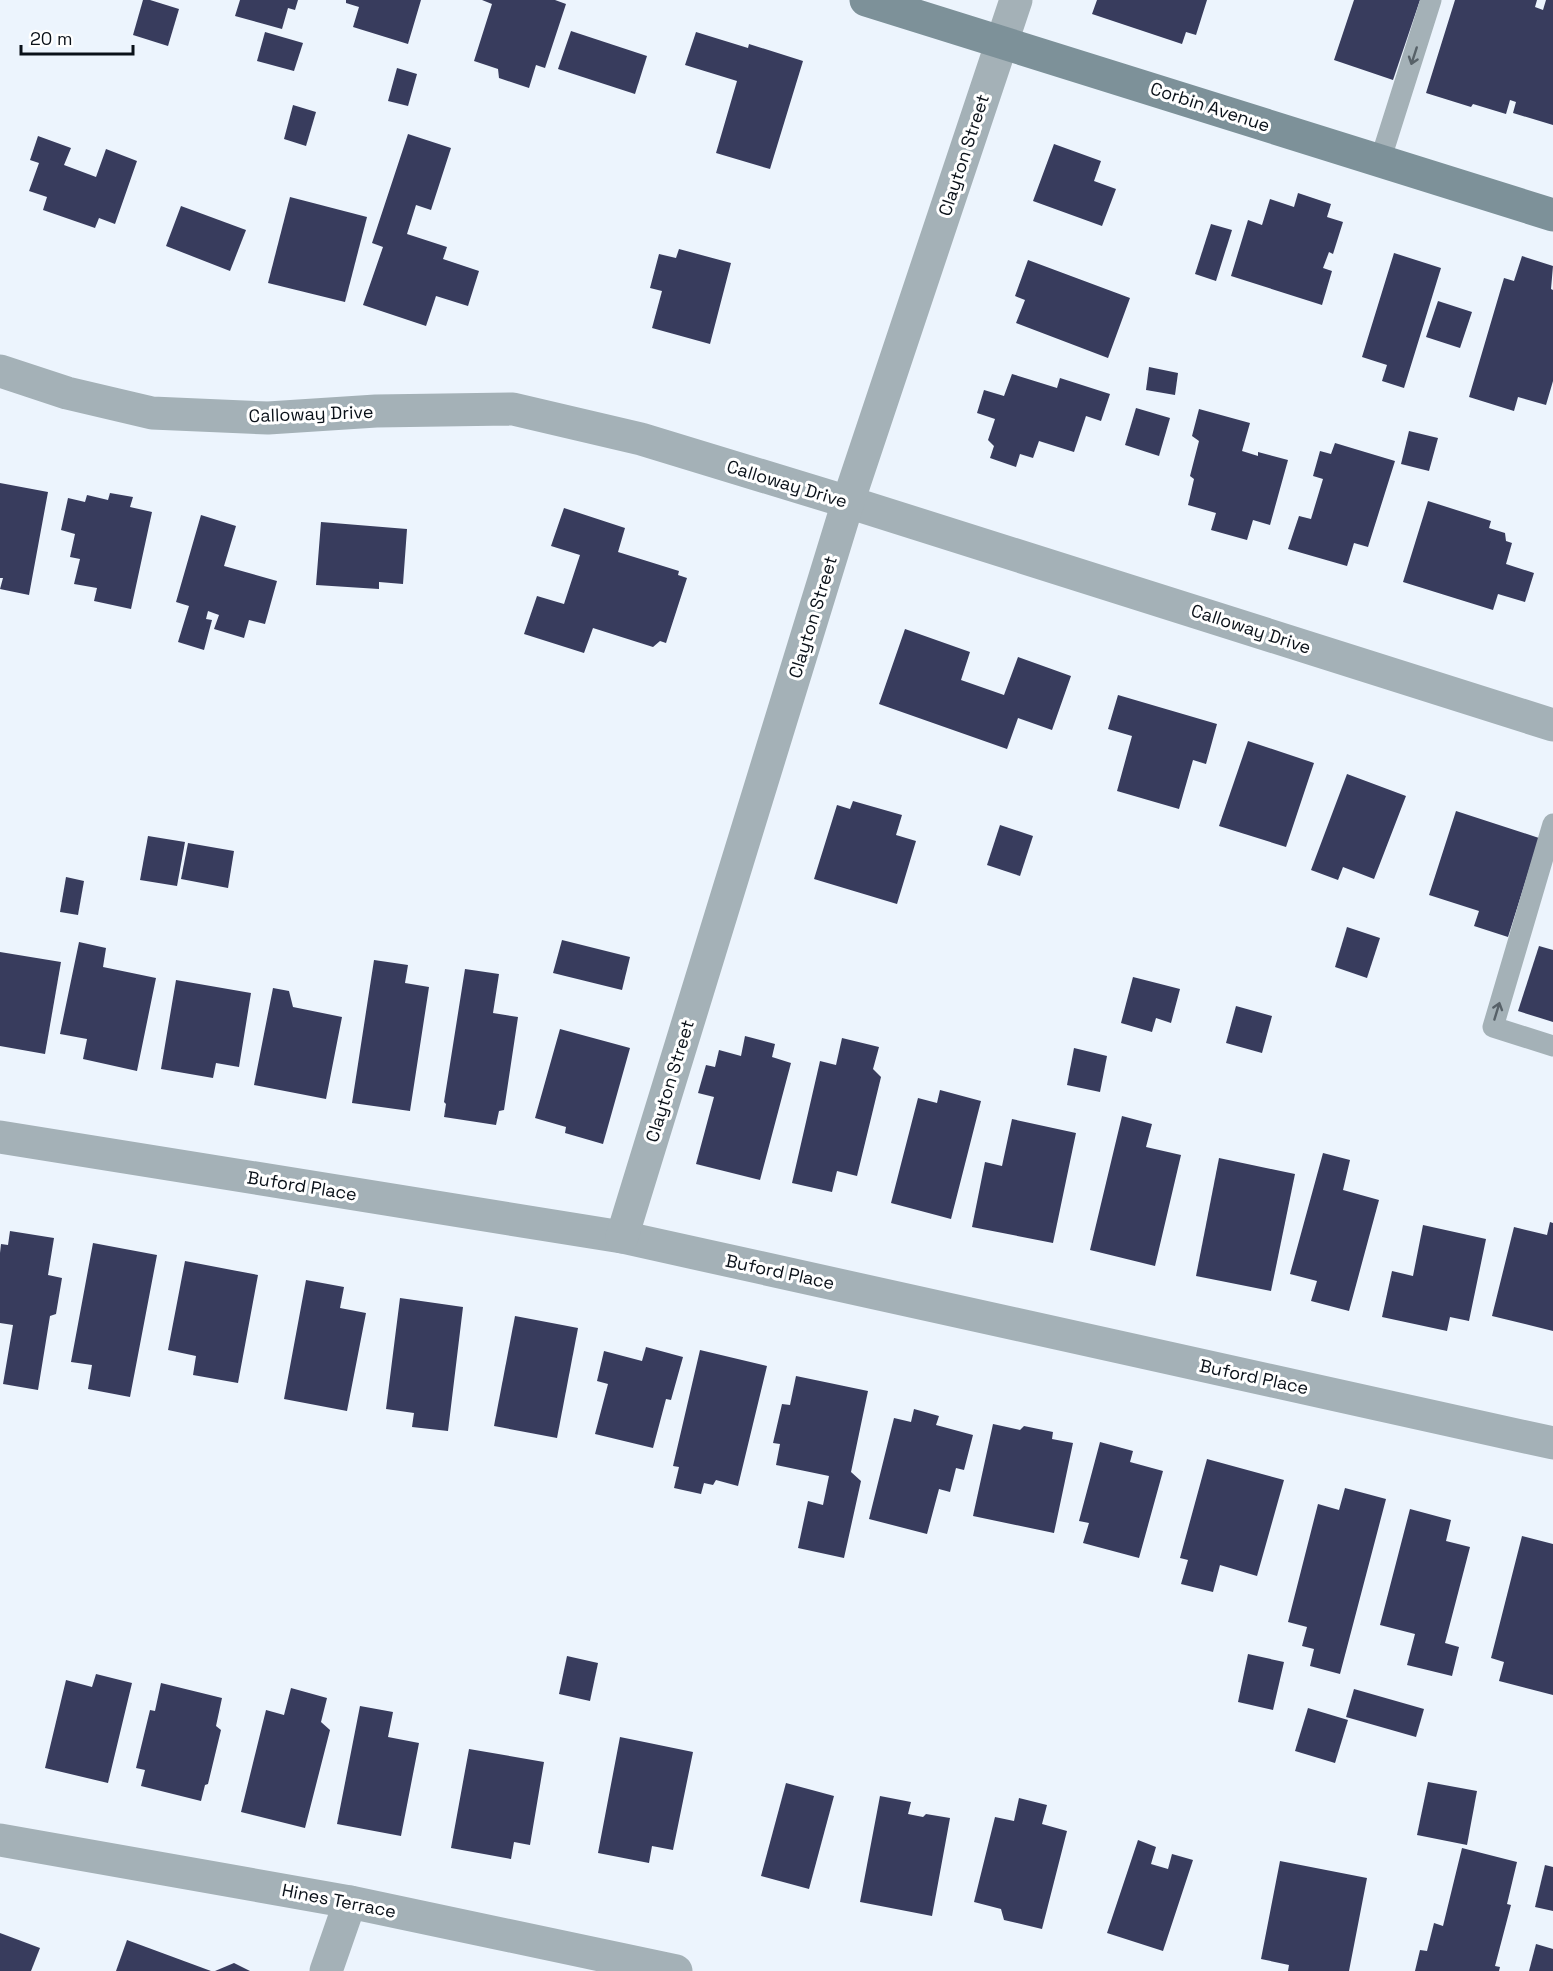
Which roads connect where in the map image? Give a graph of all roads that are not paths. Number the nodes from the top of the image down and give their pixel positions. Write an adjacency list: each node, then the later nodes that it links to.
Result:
1 (866, 0): 4 (street, Corbin Avenue)
2 (1016, 0): 4 (street, Clayton Street)
3 (1431, 0): 5 (lane, one-way to 5)
4 (1002, 41): 5 (street, Corbin Avenue); 8 (street, Clayton Street)
5 (1380, 161): 6 (street, Corbin Avenue)
6 (1553, 215)
7 (0, 371): 8 (street, Calloway Drive)
8 (848, 502): 9 (street, Calloway Drive); 13 (street, Clayton Street)
9 (1553, 725)
10 (1553, 824): 11 (lane, one-way to 10)
11 (1553, 1046)
12 (0, 1137): 13 (street, Buford Place)
13 (622, 1237): 14 (street, Buford Place)
14 (1553, 1443)
15 (0, 1840): 16 (street, Hines Terrace)
16 (350, 1902): 17 (street); 18 (street, Hines Terrace)
17 (326, 1971)
18 (676, 1971)

